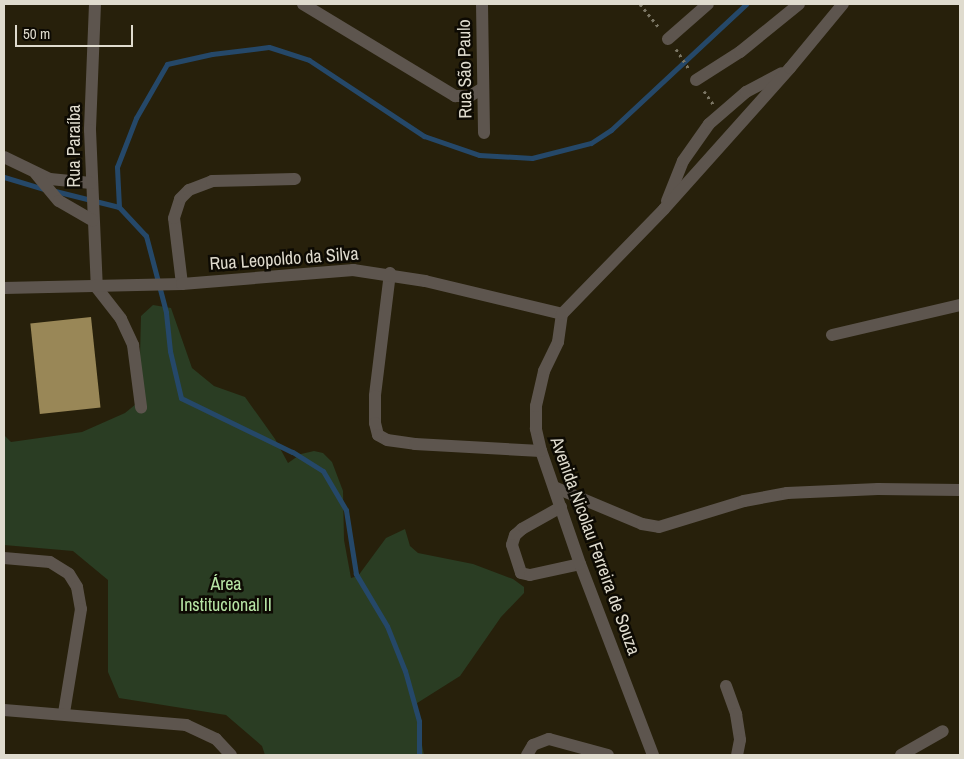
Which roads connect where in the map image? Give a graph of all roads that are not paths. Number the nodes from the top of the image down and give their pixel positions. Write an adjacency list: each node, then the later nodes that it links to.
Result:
1 (95, 4): 15 (street, Rua Paraíba)
2 (304, 4): 10 (street)
3 (482, 4): 10 (street, Rua São Paulo)
4 (708, 4): 7 (street)
5 (799, 4): 9 (street)
6 (843, 4): 8 (street)
7 (668, 39)
8 (790, 68): 16 (street); 16 (street)
9 (696, 80)
10 (483, 88): 11 (street, Rua São Paulo)
11 (484, 133)
12 (4, 158): 13 (street)
13 (36, 174): 15 (street); 17 (street)
14 (294, 179): 19 (street)
15 (91, 183): 17 (street, Rua Paraíba)
16 (664, 209): 23 (street)
17 (93, 221): 20 (street, Rua Paraíba)
18 (390, 273): 19 (street, Rua Leopoldo da Silva); 23 (street, Rua Leopoldo da Silva); 26 (street)
19 (182, 284): 20 (street, Rua Leopoldo da Silva)
20 (96, 288): 21 (street, Rua Leopoldo da Silva); 25 (street)
21 (6, 290)
22 (960, 305): 24 (street)
23 (562, 314): 26 (street, Avenida Nicolau Ferreira de Souza)
24 (832, 334)
25 (141, 407)
26 (541, 451): 27 (street, Avenida Nicolau Ferreira de Souza)
27 (554, 487): 28 (street); 29 (street, Avenida Nicolau Ferreira de Souza)
28 (960, 490)
29 (561, 507): 31 (street, Avenida Nicolau Ferreira de Souza); 31 (street)
30 (4, 558): 34 (street)
31 (580, 564): 39 (street, Avenida Nicolau Ferreira de Souza)
32 (726, 686): 40 (street)
33 (4, 710): 34 (street)
34 (64, 713): 36 (street)
35 (943, 731): 41 (street)
36 (231, 755)
37 (527, 755): 38 (street)
38 (608, 755)
39 (653, 755)
40 (737, 755)
41 (901, 755)

